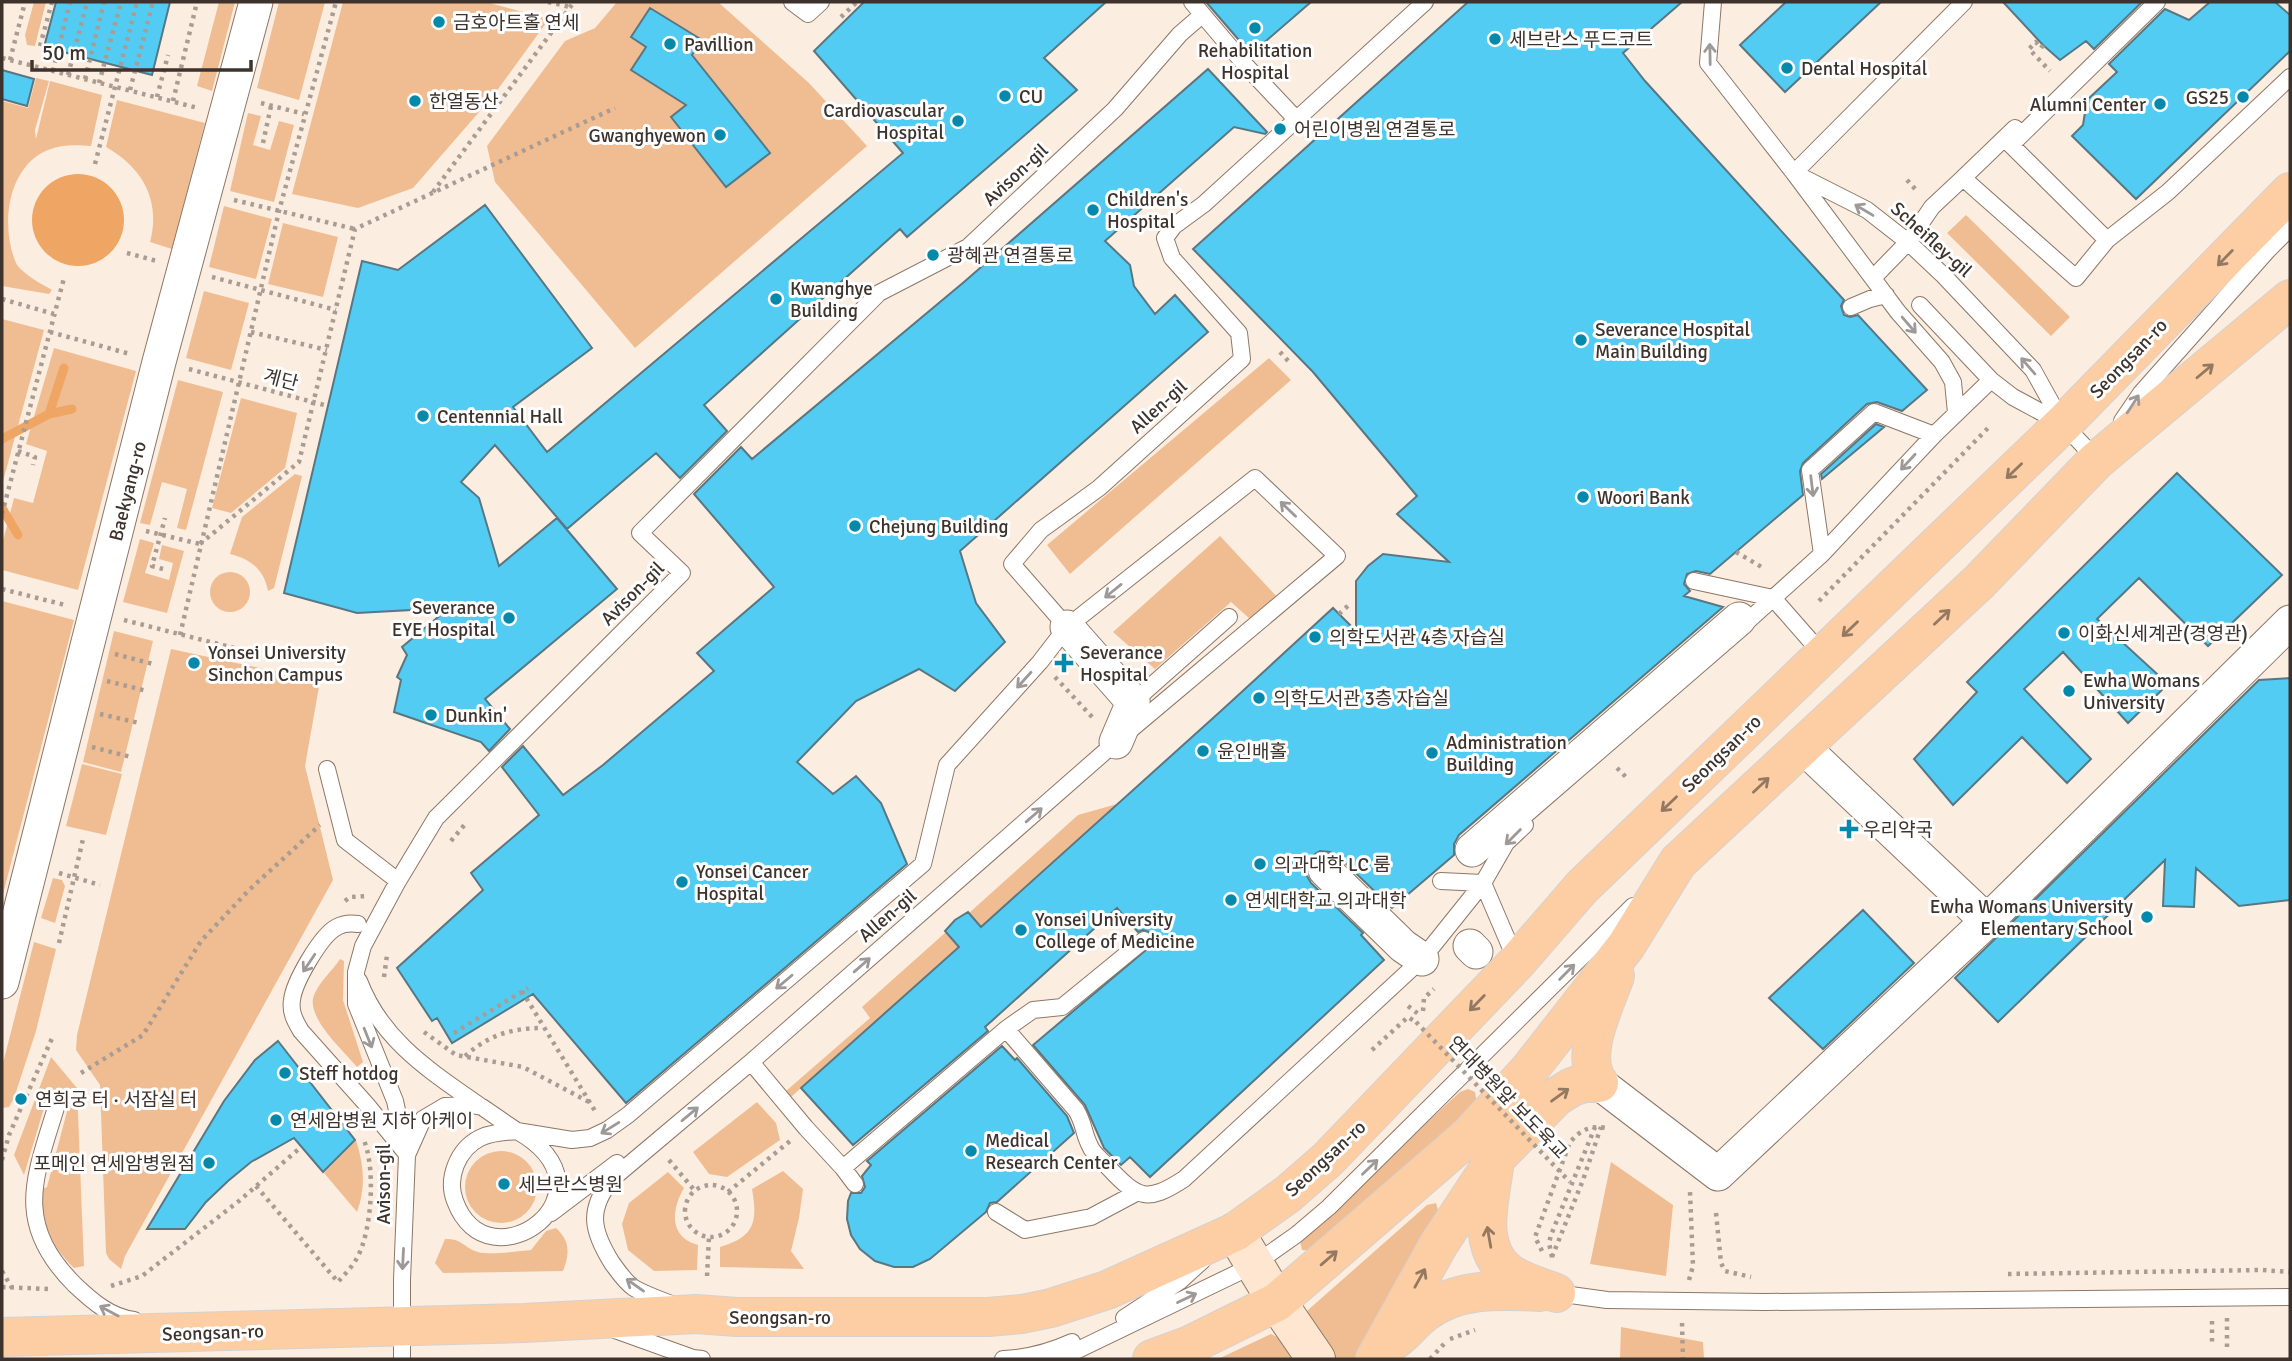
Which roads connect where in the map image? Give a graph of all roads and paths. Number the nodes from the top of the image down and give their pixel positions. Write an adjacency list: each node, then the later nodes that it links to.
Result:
1 (25, 2): 30 (path)
2 (52, 2): 27 (path)
3 (70, 2): 31 (path)
4 (87, 2): 33 (path)
5 (104, 2): 35 (path)
6 (121, 2): 36 (path)
7 (137, 2): 37 (path)
8 (153, 2): 38 (path)
9 (197, 2): 40 (path)
10 (256, 2): 43 (street, Baekyang-ro)
11 (336, 2): 42 (path)
12 (548, 2): 23 (path)
13 (574, 2): 23 (path)
14 (792, 2): 15 (lane)
15 (821, 2)
16 (857, 2): 25 (path)
17 (1192, 2): 24 (lane)
18 (1425, 2): 44 (lane)
19 (1713, 2): 47 (lane, Scheifley-gil, one-way to 19)
20 (1964, 2): 47 (lane)
21 (2145, 2): 48 (lane)
22 (2157, 2): 55 (lane)
23 (570, 7): 51 (path)
24 (1202, 15): 44 (lane); 127 (lane, Avison-gil)
25 (841, 16)
26 (2043, 45): 32 (path)
27 (40, 46)
28 (168, 55): 39 (path)
29 (2, 58): 30 (path)
30 (10, 60): 31 (path)
31 (53, 71): 33 (path)
32 (2050, 71)
33 (68, 75): 35 (path)
34 (2290, 77): 55 (lane)
35 (85, 79): 36 (path)
36 (99, 83): 37 (path)
37 (114, 87): 38 (path); 46 (path)
38 (130, 90): 39 (path)
39 (157, 97): 40 (path)
40 (173, 101): 43 (path)
41 (615, 108): 51 (path)
42 (304, 114): 45 (path); 52 (path)
43 (226, 115): 49 (street, Baekyang-ro)
44 (1296, 119): 103 (lane, Allen-gil)
45 (263, 143)
46 (95, 163)
47 (1794, 173): 56 (lane, Scheifley-gil, one-way to 47); 58 (lane)
48 (1963, 178): 55 (lane); 56 (lane)
49 (205, 192): 52 (path); 57 (street, Baekyang-ro)
50 (2290, 192): 79 (main road, Seongsan-ro, one-way to 79)
51 (432, 193): 54 (path)
52 (279, 211): 54 (path); 60 (path)
53 (2290, 228): 83 (lane, one-way to 53)
54 (355, 229): 66 (path)
55 (2107, 240)
56 (1908, 242): 58 (lane); 79 (lane, Scheifley-gil, one-way to 56)
57 (185, 270): 60 (path); 72 (street, Baekyang-ro)
58 (1874, 277): 61 (lane)
59 (64, 278): 67 (path)
60 (261, 292): 66 (path); 69 (path)
61 (1886, 295): 65 (lane); 78 (lane, one-way to 78)
62 (2290, 299): 83 (main road, one-way to 62)
63 (4, 300): 67 (path)
64 (1920, 305): 74 (lane)
65 (1851, 307)
66 (337, 310): 70 (path)
67 (54, 314): 68 (path)
68 (50, 331): 72 (path, 계단); 82 (path)
69 (251, 332): 70 (path, 계단); 75 (path)
70 (327, 350): 76 (path)
71 (1280, 352): 73 (path)
72 (159, 362): 75 (path, 계단); 98 (street, Baekyang-ro)
73 (1290, 363)
74 (1991, 380): 78 (lane); 79 (lane)
75 (239, 382): 76 (path, 계단); 88 (path)
76 (315, 402): 77 (path, 계단); 88 (path)
77 (328, 406)
78 (1956, 413): 81 (lane)
79 (2063, 424): 83 (lane); 106 (main road, Seongsan-ro, one-way to 106)
80 (1989, 427): 96 (path)
81 (1934, 435): 90 (lane, one-way to 90); 90 (lane, one-way to 90)
82 (18, 451): 84 (path); 85 (path)
83 (2096, 461): 113 (main road, one-way to 83)
84 (33, 465)
85 (2, 514)
86 (165, 519): 87 (path)
87 (160, 535): 88 (path); 91 (path)
88 (200, 544): 104 (path)
89 (1736, 552): 92 (path)
90 (1822, 554): 95 (lane)
91 (163, 569)
92 (1765, 569)
93 (1694, 581): 95 (lane)
94 (2, 589): 98 (path)
95 (1773, 598): 106 (lane); 129 (lane, one-way to 129)
96 (1819, 601)
97 (1351, 603): 99 (path)
98 (96, 613): 104 (path); 109 (street, Baekyang-ro)
99 (1339, 614)
100 (1229, 617): 108 (lane)
101 (1739, 619): 121 (street)
102 (2290, 622): 131 (street)
103 (1068, 627): 108 (street); 111 (lane, Allen-gil, one-way to 103); 165 (lane, one-way to 165)
104 (180, 635): 105 (path)
105 (242, 650)
106 (1823, 655): 138 (main road, Seongsan-ro, one-way to 138)
107 (1052, 673): 111 (path)
108 (1133, 702): 111 (street)
109 (72, 706): 110 (path); 112 (street, Baekyang-ro)
110 (139, 723)
111 (1105, 731): 153 (lane, Allen-gil, one-way to 111)
112 (64, 740): 114 (path); 124 (street, Baekyang-ro)
113 (1802, 746): 123 (main road, one-way to 113); 131 (street)
114 (131, 757)
115 (1617, 768): 117 (path)
116 (327, 769): 118 (lane)
117 (1628, 779)
118 (337, 807): 127 (lane); 155 (path)
119 (475, 813): 122 (path)
120 (83, 839): 126 (path)
121 (1472, 850)
122 (444, 852)
123 (1678, 862): 136 (main road); 188 (lane, one-way to 123)
124 (32, 865): 126 (path); 140 (street, Baekyang-ro)
125 (1325, 870): 137 (street)
126 (74, 877): 130 (path); 134 (path)
127 (398, 881): 139 (lane, Avison-gil)
128 (1441, 881): 129 (lane)
129 (1482, 883): 137 (lane); 138 (lane)
130 (100, 885)
131 (1987, 921): 156 (street)
132 (358, 923): 170 (lane, one-way to 170)
133 (1144, 940): 148 (lane)
134 (59, 943)
135 (391, 943): 141 (path)
136 (1626, 946): 154 (main road); 156 (main road)
137 (1422, 959): 182 (lane)
138 (1517, 962): 186 (main road, Seongsan-ro, one-way to 186)
139 (356, 972): 159 (lane); 170 (lane, Avison-gil, one-way to 170)
140 (2, 982)
141 (384, 982)
142 (528, 988): 143 (path)
143 (522, 991): 147 (path); 149 (path)
144 (1408, 1006): 145 (path)
145 (1422, 1017)
146 (418, 1028): 152 (path)
147 (544, 1028): 152 (path); 158 (path)
148 (1006, 1029): 174 (lane); 182 (lane)
149 (454, 1032)
150 (53, 1036): 167 (path)
151 (1372, 1050): 176 (path, 연대병원앞 보도육교, bridge)
152 (464, 1056): 158 (path)
153 (751, 1062): 163 (lane); 168 (lane, Allen-gil, one-way to 153)
154 (1529, 1070): 171 (main road); 202 (main road, one-way to 154)
155 (81, 1073)
156 (1599, 1083): 171 (main road, one-way to 156)
157 (58, 1101): 208 (lane, one-way to 157)
158 (591, 1103): 160 (path)
159 (482, 1107): 165 (lane); 170 (lane)
160 (595, 1111)
161 (1594, 1126): 162 (path); 176 (path); 190 (path)
162 (1601, 1127): 164 (path); 175 (path)
163 (806, 1128): 174 (lane); 181 (path)
164 (1612, 1129)
165 (517, 1131): 185 (lane); 185 (lane)
166 (2, 1133): 167 (path)
167 (9, 1135): 172 (path)
168 (655, 1143): 185 (lane); 203 (lane, Allen-gil, one-way to 168)
169 (301, 1146): 178 (path)
170 (407, 1155): 210 (lane, Avison-gil, one-way to 210)
171 (1495, 1159): 190 (main road, one-way to 171); 213 (main road, one-way to 171)
172 (2, 1160)
173 (675, 1167): 180 (path)
174 (843, 1168): 177 (lane)
175 (1583, 1180): 176 (path); 190 (path)
176 (1570, 1182): 190 (path, 연대병원앞 보도육교)
177 (855, 1184)
178 (256, 1186): 196 (path); 199 (path)
179 (1689, 1189): 195 (path)
180 (695, 1191): 181 (path); 187 (path)
181 (728, 1192): 187 (path)
182 (1136, 1193): 183 (lane)
183 (996, 1212)
184 (1716, 1213): 194 (path)
185 (547, 1216)
186 (1235, 1232): 188 (main road); 203 (main road, Seongsan-ro); 215 (lane)
187 (709, 1237): 193 (path)
188 (1255, 1264): 202 (main road); 216 (lane, one-way to 188)
189 (2, 1270): 198 (path)
190 (1557, 1272): 201 (lane); 213 (main road)
191 (2290, 1272): 192 (path)
192 (2005, 1274)
193 (707, 1276)
194 (1762, 1278)
195 (1683, 1281)
196 (338, 1282)
197 (2, 1287): 198 (path)
198 (12, 1288): 200 (path)
199 (106, 1288)
200 (56, 1289)
201 (2290, 1297)
202 (1278, 1302): 217 (main road); 218 (main road)
203 (696, 1314): 206 (main road, Seongsan-ro)
204 (2227, 1315): 212 (path)
205 (2211, 1316): 211 (path)
206 (586, 1319): 210 (main road, Seongsan-ro); 214 (lane)
207 (1682, 1323): 219 (path)
208 (223, 1332): 209 (main road, Seongsan-ro); 210 (main road, Seongsan-ro)
209 (2, 1337)
210 (402, 1342)
211 (2211, 1344)
212 (2227, 1352)
213 (1376, 1356)
214 (702, 1359)
215 (1003, 1359)
216 (1059, 1359)
217 (1152, 1359)
218 (1316, 1359)
219 (1683, 1359)

